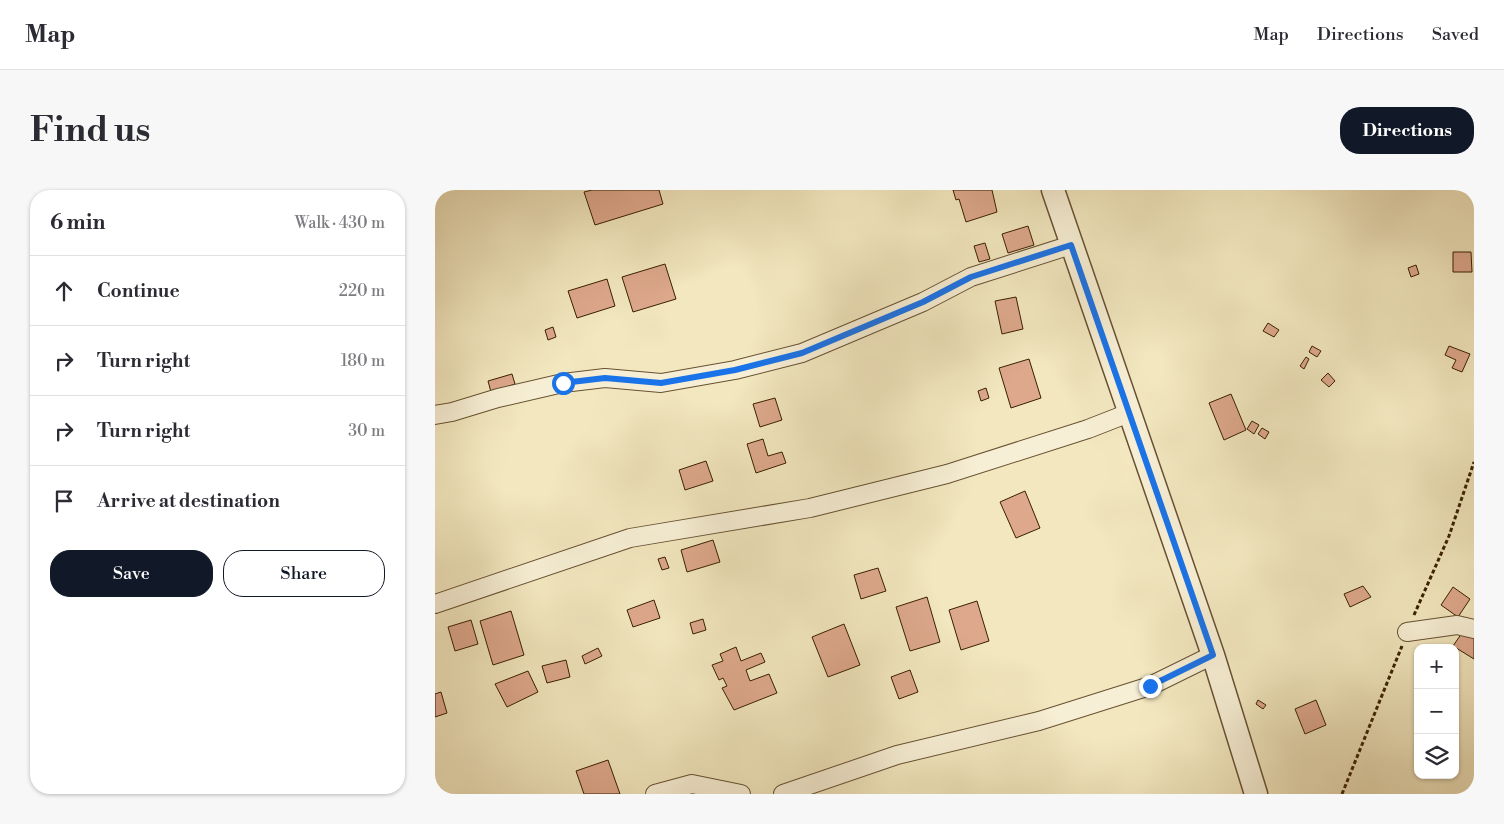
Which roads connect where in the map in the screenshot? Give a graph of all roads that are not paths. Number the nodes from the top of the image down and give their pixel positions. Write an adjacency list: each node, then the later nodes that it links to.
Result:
1 (1053, 190): 2 (street)
2 (1071, 245): 3 (street); 4 (street)
3 (1129, 413): 5 (street); 8 (street)
4 (435, 415)
5 (435, 604)
6 (1474, 629): 7 (street)
7 (1407, 632)
8 (1213, 655): 11 (street); 12 (street)
9 (655, 794): 10 (street)
10 (741, 794)
11 (783, 794)
12 (1256, 794)

